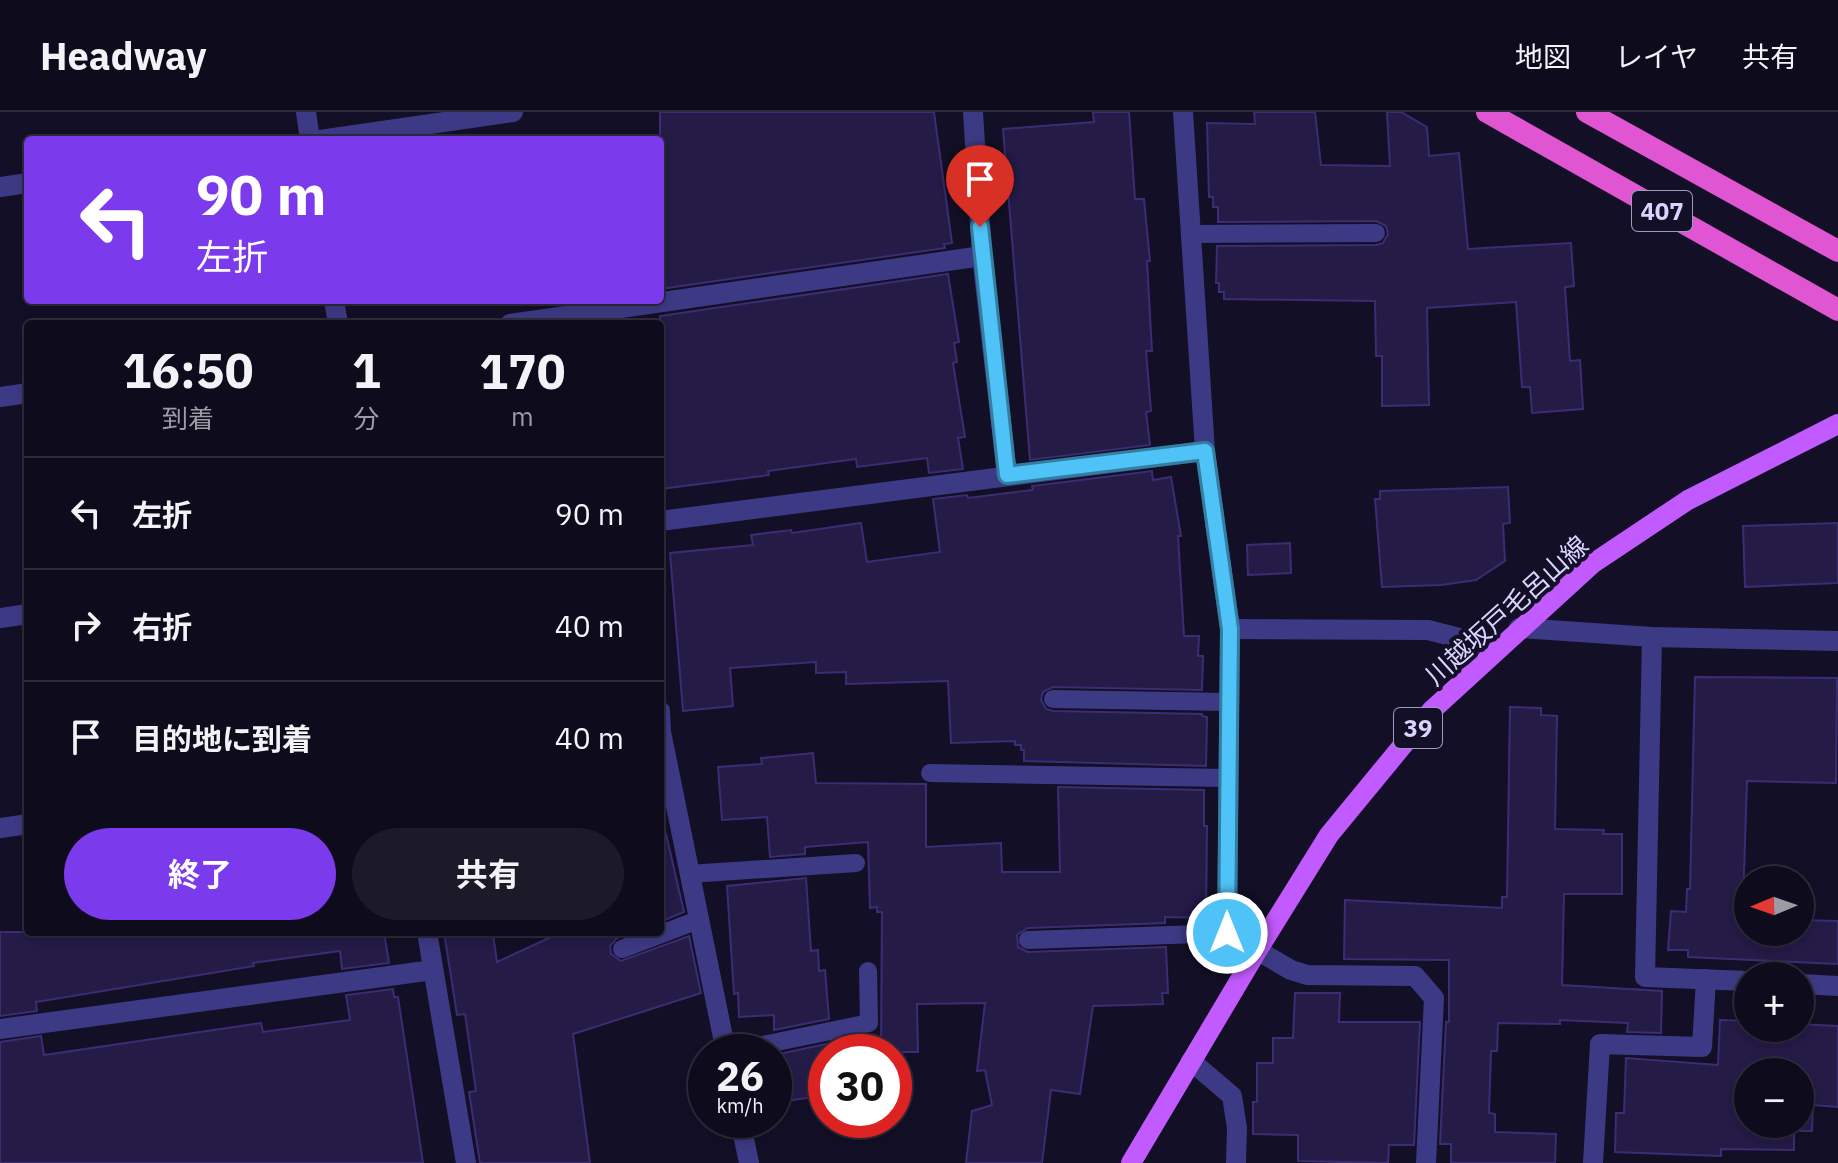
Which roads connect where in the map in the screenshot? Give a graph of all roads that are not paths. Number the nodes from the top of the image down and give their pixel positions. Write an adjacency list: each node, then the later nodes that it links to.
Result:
1 (306, 112): 7 (street)
2 (513, 112): 8 (street)
3 (973, 112): 14 (street)
4 (1183, 112): 12 (street)
5 (1487, 112): 17 (highway, 407)
6 (1587, 112): 13 (highway, 407)
7 (309, 136)
8 (348, 136)
9 (24, 184): 10 (street)
10 (0, 187)
11 (1376, 233): 12 (lane)
12 (1192, 234): 22 (street)
13 (1838, 251)
14 (982, 256): 15 (street); 23 (street)
15 (664, 302)
16 (649, 304): 18 (street)
17 (1838, 310)
18 (538, 320)
19 (24, 394): 20 (street)
20 (0, 397)
21 (1838, 424): 27 (main road, 川越坂戸毛呂山線 / 39)
22 (1205, 451): 23 (street); 28 (street)
23 (1007, 475): 24 (street)
24 (664, 520)
25 (24, 615): 26 (street)
26 (0, 618)
27 (1519, 628): 29 (street); 31 (main road, 川越坂戸毛呂山線 / 39)
28 (1230, 629): 31 (street); 33 (street)
29 (1652, 637): 30 (street); 51 (street)
30 (1838, 641)
31 (1498, 648): 48 (main road, 川越坂戸毛呂山線 / 39)
32 (1053, 699): 33 (lane)
33 (1229, 702): 36 (street)
34 (664, 746): 40 (street)
35 (930, 773): 36 (lane)
36 (1227, 778): 43 (street)
37 (24, 825): 38 (street)
38 (0, 828)
39 (856, 863): 40 (lane)
40 (689, 874): 41 (street)
41 (698, 920): 42 (lane); 56 (street)
42 (664, 933)
43 (1227, 933): 46 (lane); 48 (street)
44 (428, 936): 49 (street)
45 (656, 936): 47 (lane)
46 (1028, 940)
47 (622, 949)
48 (1257, 951): 58 (main road, 川越坂戸毛呂山線 / 39); 64 (street)
49 (433, 970): 55 (street); 60 (street)
50 (868, 971): 57 (lane)
51 (1706, 979): 52 (street); 65 (street)
52 (1734, 980)
53 (1814, 985): 54 (street)
54 (1838, 986)
55 (0, 1029)
56 (724, 1034)
57 (792, 1039)
58 (1191, 1061): 62 (main road, 川越坂戸毛呂山線 / 39); 63 (street)
59 (744, 1138): 61 (street)
60 (466, 1163)
61 (749, 1163)
62 (1131, 1163)
63 (1236, 1163)
64 (1426, 1163)
65 (1593, 1163)

